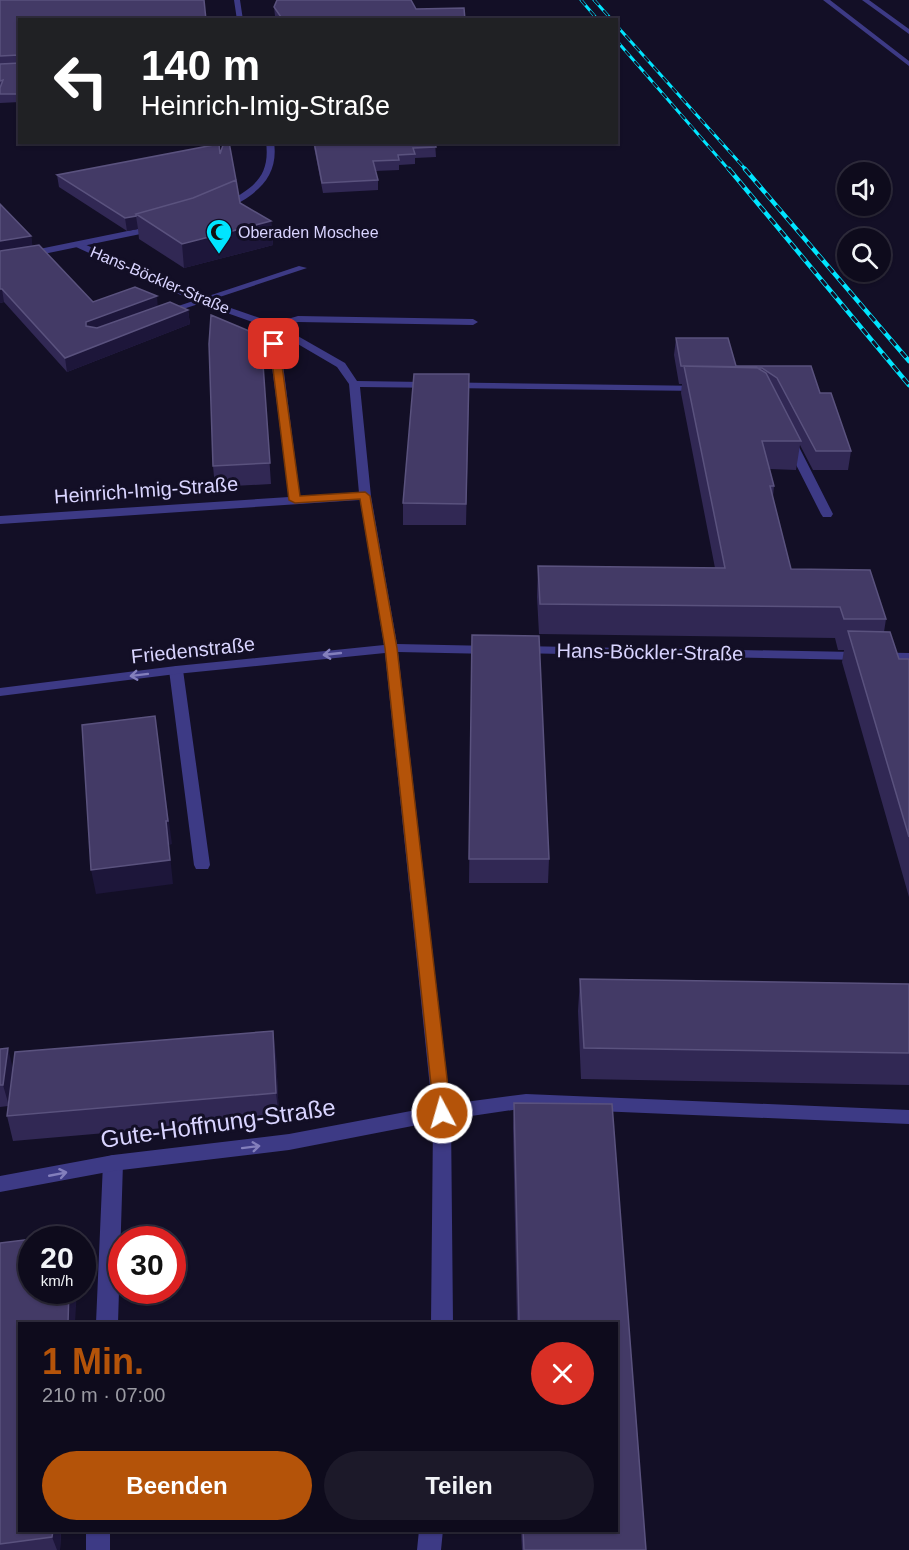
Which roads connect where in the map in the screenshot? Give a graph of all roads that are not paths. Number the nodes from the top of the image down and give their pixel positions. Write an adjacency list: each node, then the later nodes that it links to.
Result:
1 (237, 0): 4 (street)
2 (826, 0): 6 (street)
3 (866, 0): 5 (street)
4 (240, 18)
5 (909, 32)
6 (909, 64)
7 (270, 144): 8 (street)
8 (216, 210)
9 (167, 226): 10 (street)
10 (80, 245): 11 (street); 13 (street, Hans-Böckler-Straße)
11 (0, 260)
12 (302, 268): 13 (street)
13 (200, 300): 14 (street); 16 (street, Hans-Böckler-Straße)
14 (147, 319)
15 (473, 322): 16 (street)
16 (274, 326): 17 (street, Hans-Böckler-Straße); 21 (street)
17 (354, 384): 18 (street); 20 (street)
18 (719, 388)
19 (784, 429): 22 (street)
20 (365, 496): 21 (street, Heinrich-Imig-Straße); 24 (street)
21 (295, 500): 23 (street, Heinrich-Imig-Straße)
22 (827, 514)
23 (0, 520)
24 (391, 648): 25 (street, Hans-Böckler-Straße); 26 (street, Friedenstraße, one-way to 26); 29 (street)
25 (909, 657)
26 (176, 670): 27 (street, Friedenstraße, one-way to 27); 28 (street)
27 (0, 692)
28 (202, 864)
29 (442, 1113): 30 (street); 31 (street, Gute-Hoffnung-Straße, one-way to 29); 34 (street)
30 (909, 1117)
31 (114, 1163): 32 (street, Gute-Hoffnung-Straße, one-way to 31); 33 (street)
32 (0, 1184)
33 (107, 1322)
34 (442, 1322)
35 (98, 1532): 37 (street)
36 (431, 1532): 38 (street)
37 (98, 1550)
38 (429, 1550)

